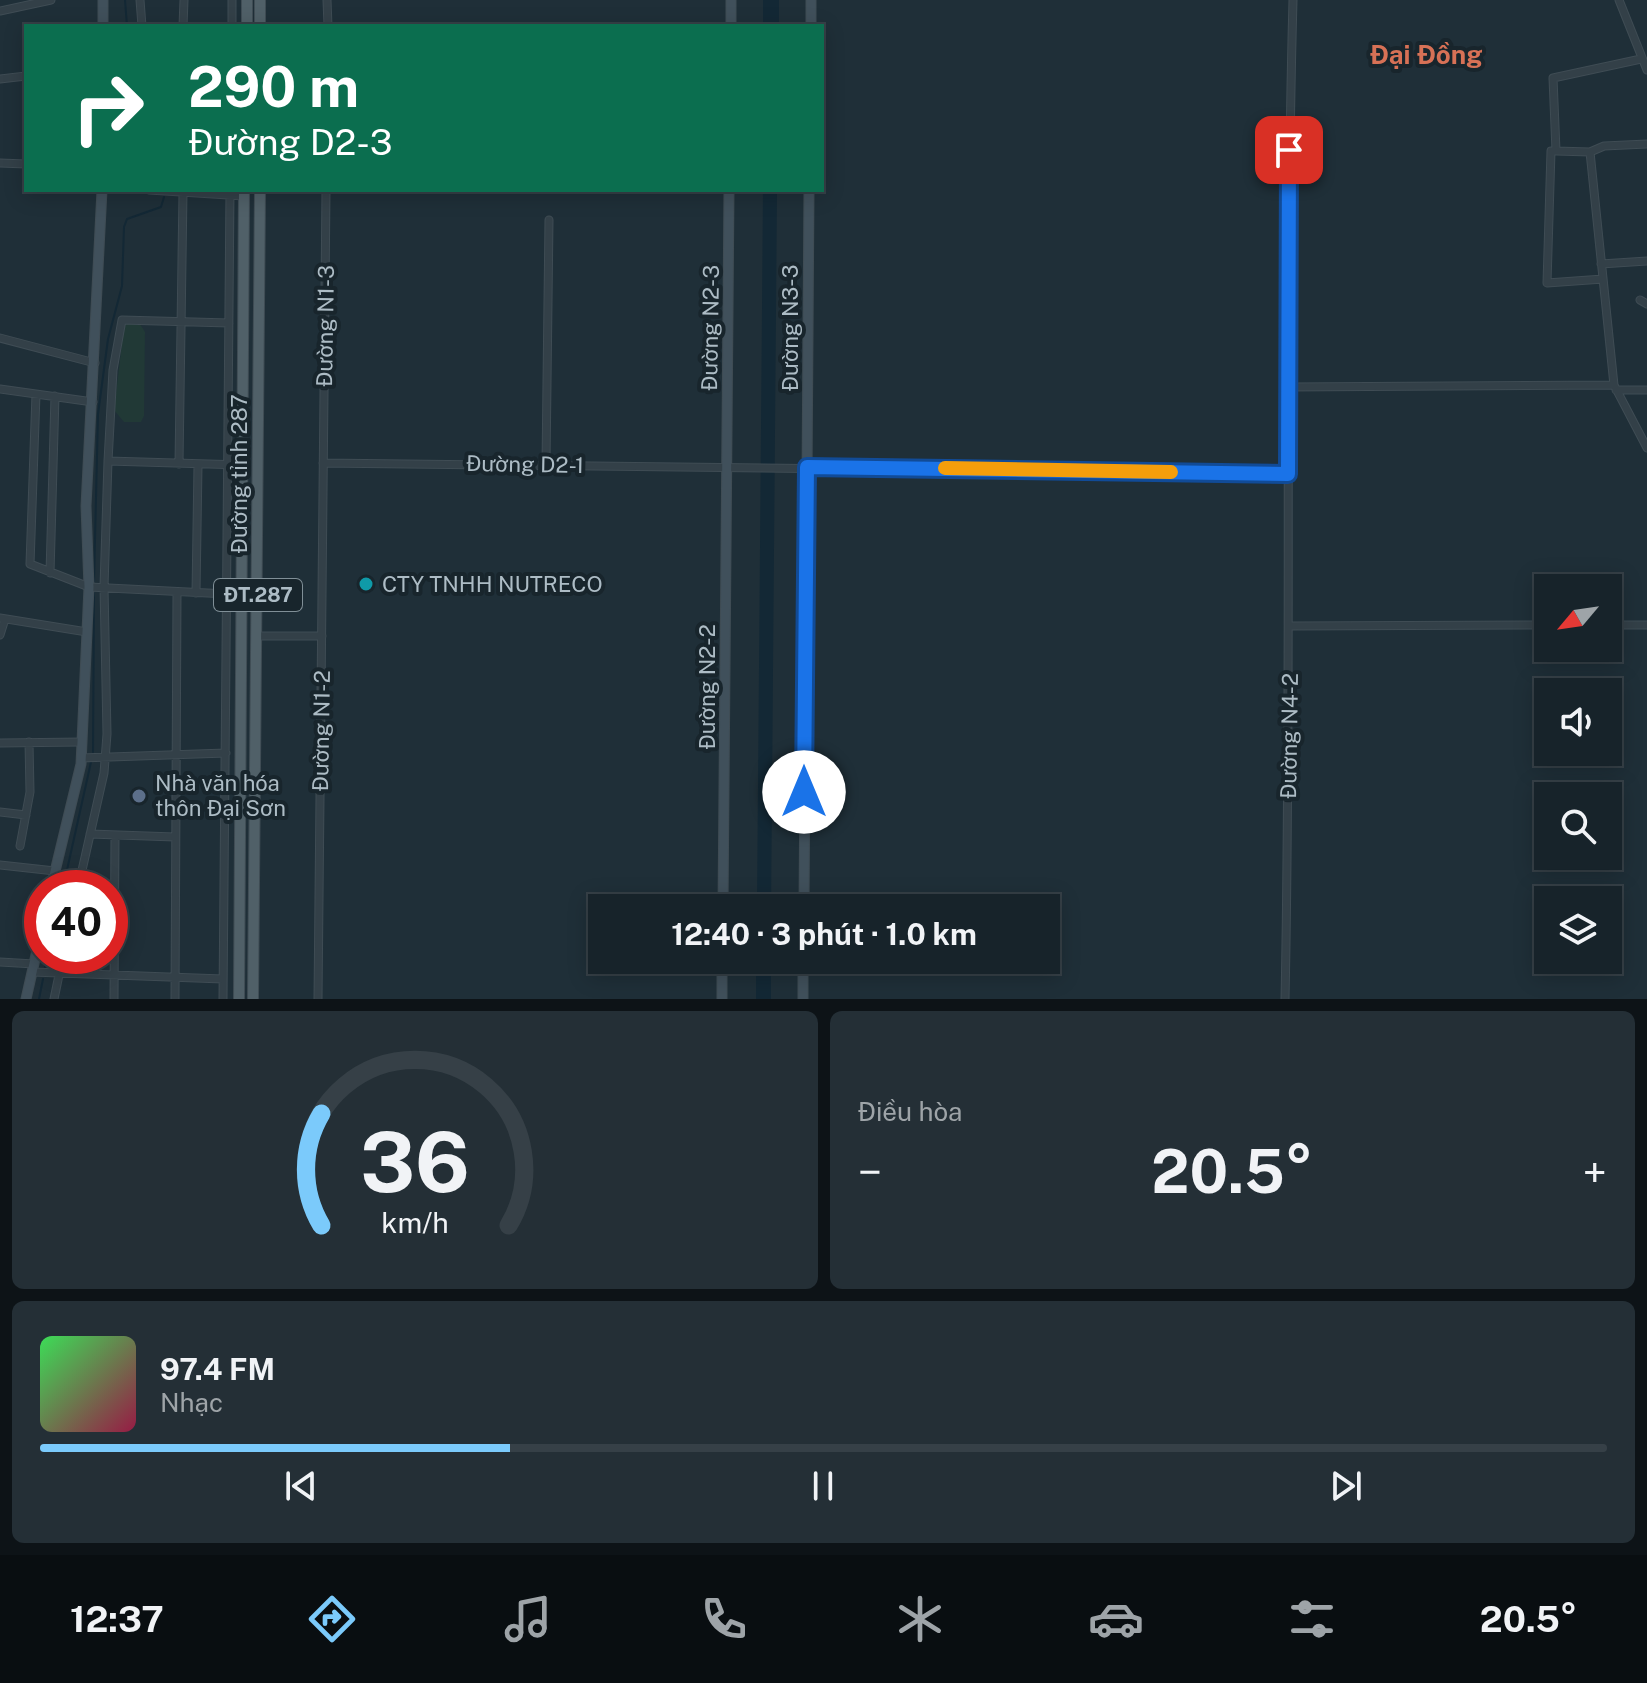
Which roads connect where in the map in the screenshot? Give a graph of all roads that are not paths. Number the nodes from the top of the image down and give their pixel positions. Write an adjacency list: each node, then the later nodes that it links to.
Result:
1 (51, 0): 13 (street)
2 (103, 0): 15 (street)
3 (140, 0): 16 (street)
4 (184, 0): 17 (street)
5 (232, 0): 18 (street)
6 (247, 0): 19 (main road)
7 (260, 0): 20 (main road)
8 (327, 0): 21 (street)
9 (731, 0): 22 (street)
10 (811, 0): 23 (street)
11 (1293, 0): 50 (street, Đường N4-2)
12 (1619, 0): 24 (street)
13 (18, 4): 14 (street)
14 (0, 11)
15 (103, 24)
16 (142, 24)
17 (183, 24)
18 (232, 24)
19 (247, 24)
20 (260, 24)
21 (328, 24)
22 (731, 24)
23 (811, 24)
24 (1641, 59): 25 (street); 29 (street)
25 (1647, 70)
26 (24, 76): 27 (street)
27 (0, 79)
28 (1647, 144): 30 (street)
29 (1556, 151): 30 (street); 45 (street)
30 (1590, 152): 44 (street)
31 (0, 163): 32 (street)
32 (24, 164)
33 (102, 192): 49 (street)
34 (177, 192): 46 (street)
35 (204, 192): 40 (street)
36 (260, 192): 76 (main road, Đường tỉnh 287 / ĐT.287)
37 (326, 192): 60 (street, Đường N1-3)
38 (729, 192): 66 (street, Đường N2-3)
39 (809, 192): 67 (street, Đường N3-3)
40 (230, 193): 41 (street); 47 (street)
41 (244, 193): 65 (main road, Đường tỉnh 287 / ĐT.287)
42 (549, 220): 62 (street)
43 (1647, 261): 44 (street)
44 (1601, 264): 45 (street)
45 (1603, 279): 51 (street)
46 (180, 320): 47 (street); 59 (street); 61 (street)
47 (229, 323): 64 (street)
48 (0, 338): 49 (street)
49 (95, 363): 56 (street)
50 (1289, 387): 51 (street); 68 (street, Đường N4-2)
51 (1615, 387): 53 (street); 57 (street)
52 (0, 389): 54 (street)
53 (1647, 390)
54 (36, 394): 55 (street); 69 (street)
55 (55, 396): 56 (street); 69 (street)
56 (93, 402): 70 (street)
57 (1643, 434): 58 (street)
58 (1647, 448)
59 (108, 461): 61 (street); 71 (street)
60 (323, 463): 62 (street, Đường D2-1); 85 (street, Đường N1-2)
61 (179, 464): 63 (street)
62 (546, 464): 66 (street, Đường D2-1)
63 (198, 465): 64 (street); 73 (street)
64 (228, 465): 65 (street); 74 (street)
65 (242, 465): 75 (main road, Đường tỉnh 287 / ĐT.287)
66 (727, 466): 67 (street, Đường D2-1); 103 (street, Đường N2-2)
67 (807, 467): 68 (street, Đường D2-1); 104 (street, Đường N3-3)
68 (1288, 474): 81 (street, Đường N4-2)
69 (50, 573): 70 (street)
70 (89, 587): 71 (street); 82 (street)
71 (104, 587): 72 (street); 91 (street)
72 (177, 592): 73 (street); 90 (street)
73 (196, 593): 74 (street)
74 (227, 594): 89 (street)
75 (242, 597): 76 (main road); 119 (main road, Đường tỉnh 287 / ĐT.287)
76 (258, 597): 84 (main road, Đường tỉnh 287 / ĐT.287)
77 (3, 618): 82 (street); 83 (street)
78 (1534, 625): 81 (street)
79 (1622, 625): 80 (street)
80 (1647, 625)
81 (1290, 626): 124 (street, Đường N4-2)
82 (87, 632): 87 (street)
83 (0, 635)
84 (258, 636): 85 (street); 120 (main road, Đường tỉnh 287 / ĐT.287)
85 (322, 636): 121 (street, Đường N1-2)
86 (29, 742): 87 (street); 88 (street); 94 (street)
87 (82, 742): 92 (street)
88 (0, 743)
89 (226, 753): 90 (street); 113 (street)
90 (175, 754): 91 (street); 97 (street)
91 (105, 756): 92 (street); 95 (street)
92 (81, 758): 101 (street)
93 (0, 812): 94 (street)
94 (26, 815): 98 (street)
95 (90, 834): 96 (street); 102 (street)
96 (115, 835): 97 (street); 111 (street)
97 (175, 837): 112 (street)
98 (20, 846)
99 (0, 865): 100 (street)
100 (46, 870)
101 (55, 870)
102 (82, 870)
103 (723, 894)
104 (804, 894)
105 (0, 962): 106 (street)
106 (24, 966)
107 (32, 974): 114 (street)
108 (59, 974): 111 (street); 115 (street)
109 (722, 974): 122 (street)
110 (803, 974): 123 (street)
111 (114, 976): 112 (street); 116 (street)
112 (175, 978): 113 (street); 117 (street)
113 (223, 979): 118 (street)
114 (26, 999)
115 (54, 999)
116 (114, 999)
117 (175, 999)
118 (223, 999)
119 (239, 999)
120 (253, 999)
121 (318, 999)
122 (722, 999)
123 (803, 999)
124 (1285, 999)

